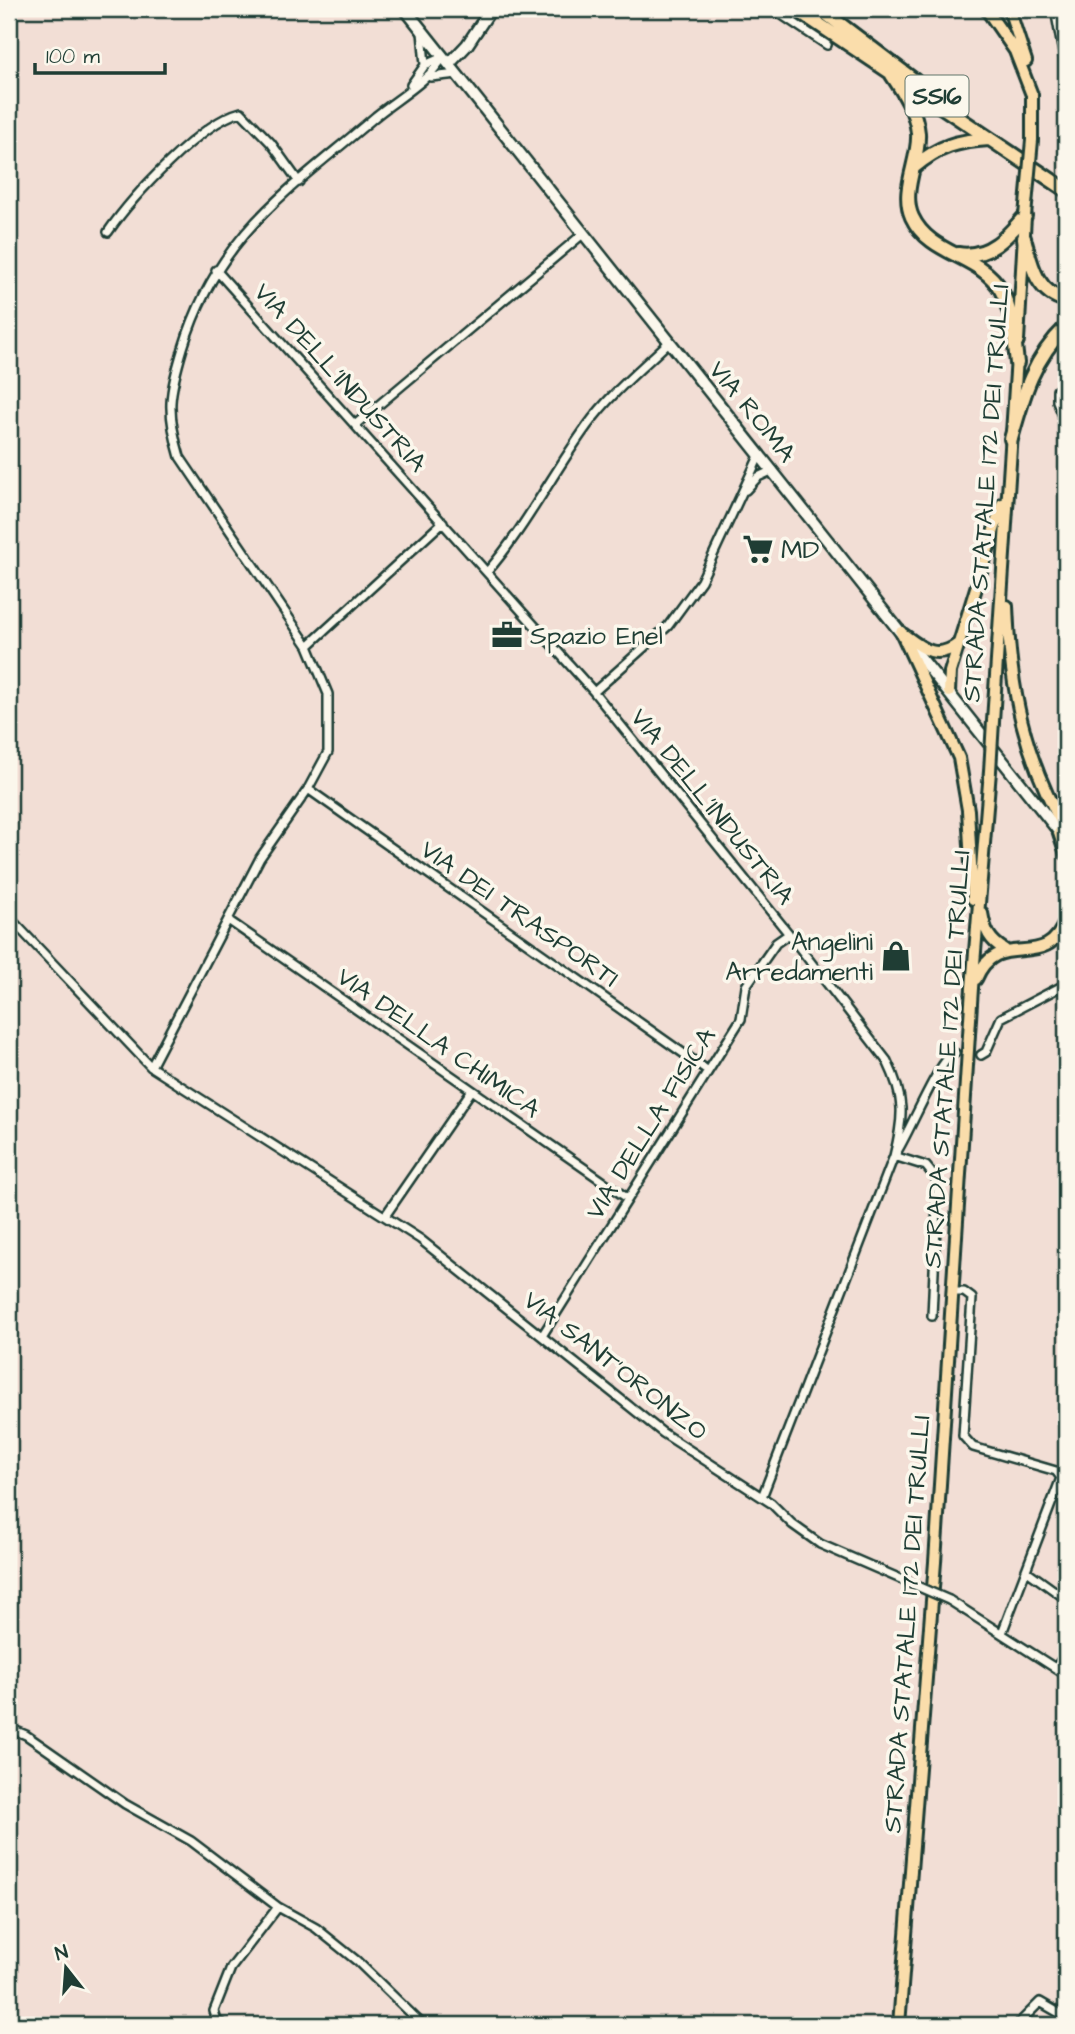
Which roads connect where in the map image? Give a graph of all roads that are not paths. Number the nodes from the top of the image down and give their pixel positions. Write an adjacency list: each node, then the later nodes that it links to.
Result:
1 (404, 9): 10 (street, VIA ROMA)
2 (491, 9): 12 (street)
3 (774, 9): 11 (street)
4 (796, 9): 16 (highway, SS16)
5 (810, 9): 18 (highway, SS16)
6 (820, 9): 18 (highway)
7 (986, 9): 20 (main road)
8 (1055, 9): 14 (street)
9 (1009, 10): 20 (main road)
10 (422, 31): 12 (street, VIA ROMA); 13 (street)
11 (827, 45)
12 (446, 61): 13 (street); 15 (street, VIA ROMA); 17 (street)
13 (425, 65): 19 (street)
14 (1066, 70)
15 (457, 74): 17 (street); 28 (street, VIA ROMA)
16 (892, 75): 21 (highway, SS16); 22 (highway)
17 (430, 77): 19 (street)
18 (915, 81): 23 (highway, SS16)
19 (408, 89): 24 (street)
20 (1031, 95): 26 (main road, STRADA STATALE 172 DEI TRULLI, bridge)
21 (989, 139): 22 (highway); 25 (highway, SS16)
22 (914, 167): 30 (highway)
23 (1066, 181)
24 (299, 182): 27 (street); 31 (street)
25 (1066, 190)
26 (1025, 216): 29 (main road, STRADA STATALE 172 DEI TRULLI); 30 (highway)
27 (108, 232)
28 (584, 233): 34 (street, VIA ROMA); 38 (street)
29 (1024, 238): 32 (highway); 35 (main road, STRADA STATALE 172 DEI TRULLI)
30 (948, 251): 35 (highway)
31 (216, 270): 38 (street, VIA DELL'INDUSTRIA); 49 (street)
32 (1066, 300)
33 (1066, 327): 39 (highway)
34 (670, 341): 40 (street, VIA ROMA); 46 (street)
35 (1017, 363): 39 (main road, STRADA STATALE 172 DEI TRULLI)
36 (1057, 390): 37 (street)
37 (1066, 423)
38 (356, 424): 44 (street, VIA DELL'INDUSTRIA)
39 (1011, 439): 42 (main road, STRADA STATALE 172 DEI TRULLI)
40 (760, 454): 41 (street, VIA ROMA); 43 (street)
41 (773, 470): 43 (street); 47 (street, VIA ROMA)
42 (1009, 481): 45 (main road, STRADA STATALE 172 DEI TRULLI); 48 (main road)
43 (743, 493): 50 (street)
44 (443, 522): 46 (street, VIA DELL'INDUSTRIA); 49 (street)
45 (1004, 547): 53 (main road); 55 (main road, STRADA STATALE 172 DEI TRULLI, bridge)
46 (487, 572): 50 (street, VIA DELL'INDUSTRIA)
47 (901, 632): 48 (main road); 51 (street, VIA ROMA); 60 (main road)
48 (958, 645): 51 (main road)
49 (308, 646): 52 (street)
50 (594, 692): 59 (street, VIA DELL'INDUSTRIA)
51 (949, 692): 53 (street, VIA ROMA)
52 (308, 789): 58 (street); 67 (street, VIA DEI TRASPORTI)
53 (1064, 835): 54 (main road)
54 (1066, 854)
55 (979, 893): 60 (main road, STRADA STATALE 172 DEI TRULLI); 61 (main road)
56 (9, 917): 66 (street, VIA SANT'ORONZO)
57 (1066, 919): 61 (main road)
58 (228, 920): 66 (street); 68 (street, VIA DELLA CHIMICA)
59 (789, 934): 67 (street, VIA DELLA FISICA); 69 (street, VIA DELL'INDUSTRIA)
60 (975, 949): 63 (main road, STRADA STATALE 172 DEI TRULLI)
61 (1005, 950): 63 (main road)
62 (1066, 984): 65 (street)
63 (972, 988): 74 (main road, STRADA STATALE 172 DEI TRULLI)
64 (955, 1053): 70 (street)
65 (981, 1055)
66 (151, 1068): 73 (street, VIA SANT'ORONZO)
67 (707, 1070): 72 (street, VIA DELLA FISICA)
68 (472, 1090): 72 (street, VIA DELLA CHIMICA); 73 (street)
69 (902, 1105): 70 (street); 71 (street, VIA DELL'INDUSTRIA)
70 (920, 1110): 71 (street)
71 (894, 1156): 75 (street); 79 (street, VIA DELL'INDUSTRIA)
72 (627, 1198): 76 (street, VIA DELLA FISICA)
73 (386, 1216): 76 (street, VIA SANT'ORONZO)
74 (953, 1292): 78 (street); 91 (main road, STRADA STATALE 172 DEI TRULLI)
75 (932, 1316)
76 (542, 1336): 79 (street, VIA SANT'ORONZO)
77 (1066, 1465): 78 (street)
78 (1063, 1480): 80 (street)
79 (762, 1497): 82 (street, VIA SANT'ORONZO, bridge)
80 (1027, 1571): 81 (street); 82 (street)
81 (1066, 1599)
82 (1003, 1633): 84 (street, VIA SANT'ORONZO)
83 (1066, 1653): 84 (street)
84 (1056, 1668): 85 (street, VIA SANT'ORONZO)
85 (1066, 1675)
86 (9, 1728): 87 (street)
87 (278, 1907): 89 (street); 90 (street)
88 (1066, 2017): 92 (street)
89 (224, 2025)
90 (423, 2025)
91 (899, 2025)
92 (1017, 2025)

